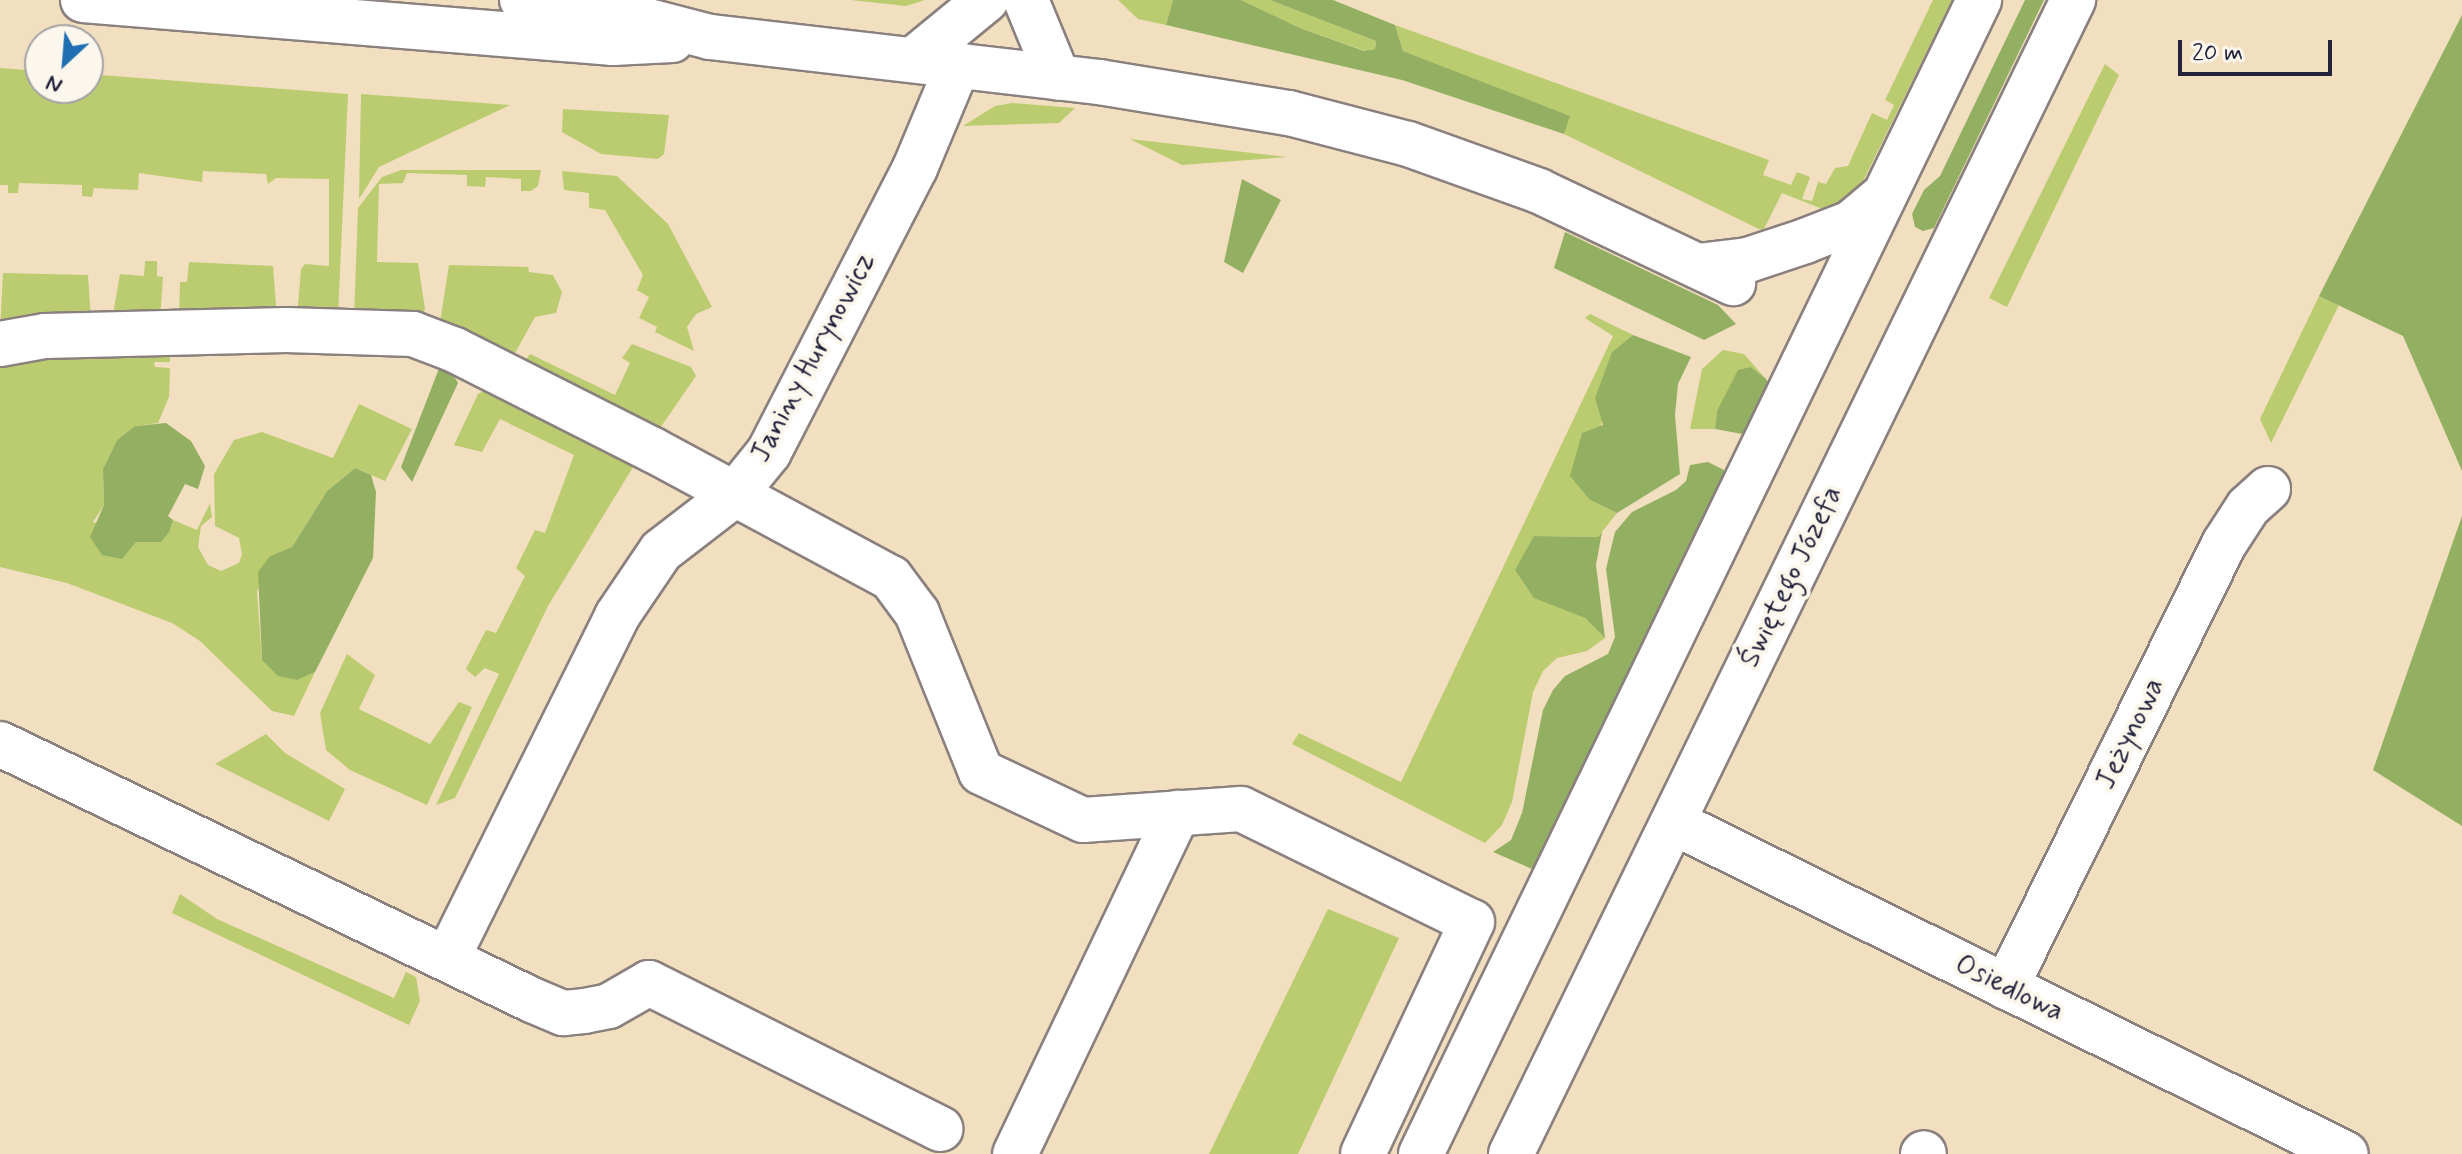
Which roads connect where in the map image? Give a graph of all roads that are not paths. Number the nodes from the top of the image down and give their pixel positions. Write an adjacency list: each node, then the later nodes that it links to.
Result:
1 (83, 0): 7 (street)
2 (522, 0): 7 (street)
3 (986, 0): 8 (street)
4 (1026, 0): 10 (street)
5 (1979, 0): 11 (street)
6 (2073, 0): 17 (street, Świętego Józefa)
7 (710, 37): 8 (street)
8 (914, 59): 9 (street)
9 (958, 65): 10 (street); 14 (street, Janiny Hurynowicz)
10 (1058, 78): 11 (street)
11 (1881, 198): 23 (street)
12 (0, 344): 14 (street)
13 (2268, 489): 19 (street, Jeżynowa)
14 (735, 494): 16 (street); 18 (street, Janiny Hurynowicz)
15 (0, 744): 18 (street)
16 (1178, 813): 21 (street); 22 (street)
17 (1673, 822): 19 (street, Osiedlowa); 24 (street, Świętego Józefa)
18 (448, 957): 20 (street)
19 (2006, 987): 25 (street, Osiedlowa)
20 (941, 1129)
21 (1015, 1154)
22 (1363, 1154)
23 (1421, 1154)
24 (1511, 1154)
25 (2346, 1154)

